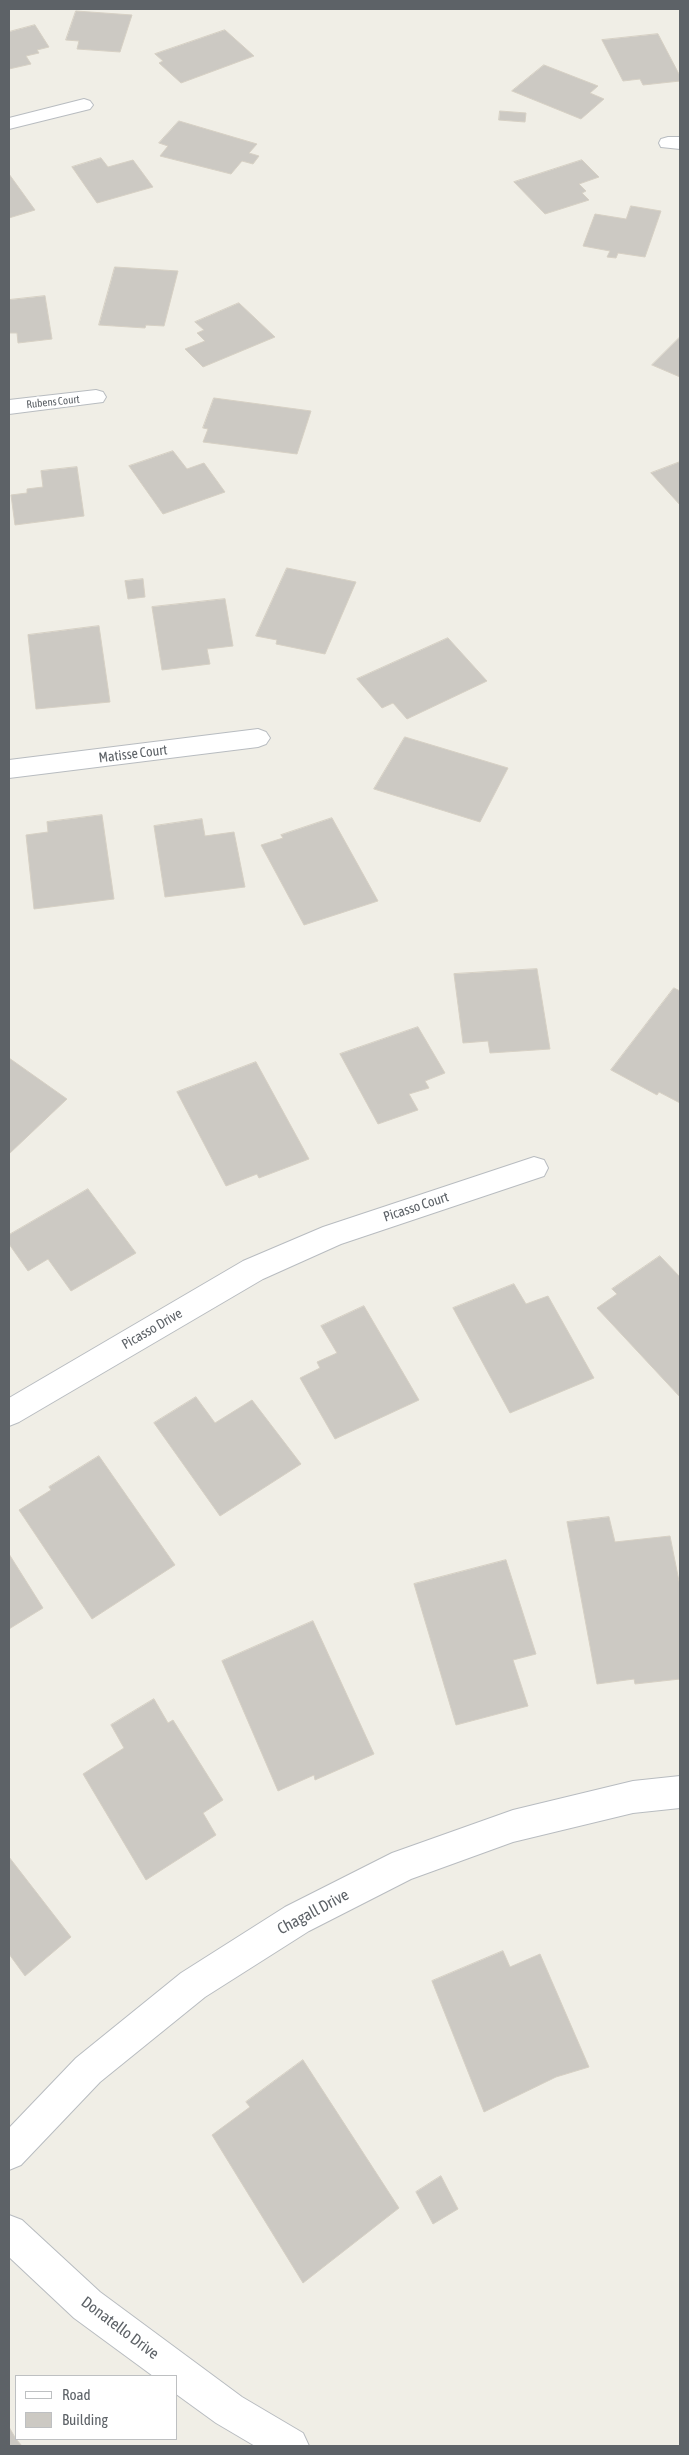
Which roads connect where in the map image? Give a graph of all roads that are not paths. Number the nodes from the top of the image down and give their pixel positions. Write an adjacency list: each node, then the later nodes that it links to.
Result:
1 (84, 106): 2 (street)
2 (9, 124)
3 (96, 397): 4 (street, Rubens Court)
4 (9, 407)
5 (258, 738): 6 (street, Matisse Court)
6 (9, 769)
7 (534, 1168): 8 (street, Picasso Court)
8 (298, 1250): 9 (street, Picasso Drive)
9 (9, 1413)
10 (680, 1792): 11 (street, Chagall Drive)
11 (9, 2153)
12 (9, 2233): 13 (street, Donatello Drive)
13 (290, 2446)

